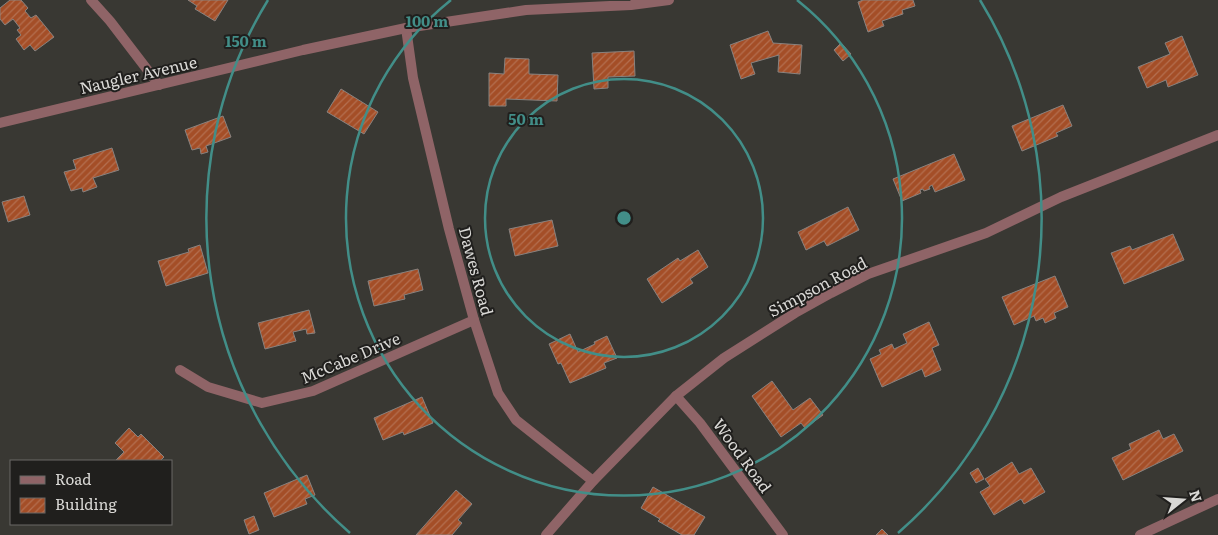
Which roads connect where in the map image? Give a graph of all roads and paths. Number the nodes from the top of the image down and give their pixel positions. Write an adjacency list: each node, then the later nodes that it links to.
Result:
1 (91, 0): 4 (street)
2 (669, 0): 3 (street, Naugler Avenue)
3 (406, 28): 4 (street, Naugler Avenue); 7 (street, Dawes Road)
4 (159, 84): 5 (street, Naugler Avenue)
5 (0, 123)
6 (1218, 135): 9 (street, Simpson Road)
7 (474, 320): 8 (street, McCabe Drive); 10 (street, Dawes Road)
8 (180, 370)
9 (676, 396): 10 (street, Simpson Road); 13 (street, Wood Road)
10 (593, 481): 12 (street, Simpson Road)
11 (1218, 499): 14 (street)
12 (546, 535)
13 (783, 535)
14 (1140, 535)

